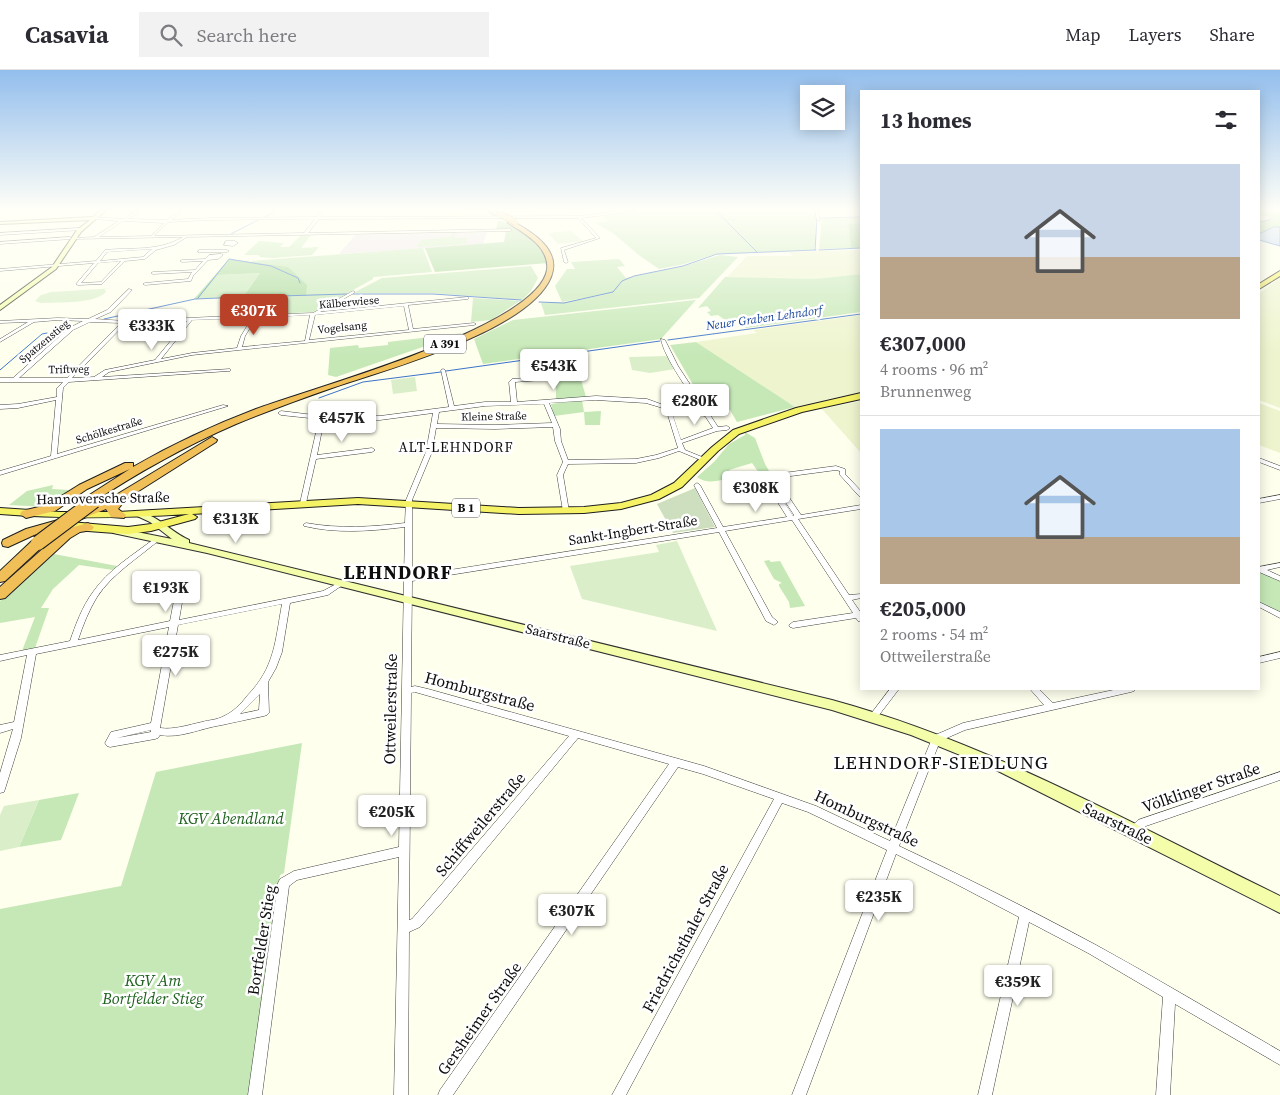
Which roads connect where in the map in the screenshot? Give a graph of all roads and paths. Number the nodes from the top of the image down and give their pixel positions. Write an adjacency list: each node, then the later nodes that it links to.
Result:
1 (57, 259): 12 (street)
2 (98, 259): 8 (street)
3 (132, 259): 6 (street)
4 (550, 259): 11 (highway, bridge)
5 (565, 259): 10 (street)
6 (124, 260): 8 (street); 8 (street)
7 (206, 260): 9 (street); 14 (street)
8 (98, 261): 12 (street)
9 (182, 262)
10 (566, 262)
11 (553, 264): 49 (highway, A 391); 62 (highway, A 391)
12 (53, 265): 13 (street); 23 (street)
13 (0, 270)
14 (196, 271): 15 (street); 17 (street)
15 (154, 273)
16 (1280, 273): 18 (main road)
17 (145, 284)
18 (1260, 286)
19 (130, 290): 30 (street, Spatzenstieg)
20 (353, 292): 25 (street)
21 (245, 298): 27 (street)
22 (468, 298): 24 (street, Kälberwiese)
23 (1, 304)
24 (406, 306): 25 (street, Kälberwiese); 34 (street)
25 (314, 314): 26 (street, Kälberwiese); 37 (street)
26 (255, 316): 27 (street, Kälberwiese); 38 (street)
27 (232, 317): 28 (street, Kälberwiese)
28 (191, 319): 32 (street, Kälberwiese); 39 (street)
29 (34, 320): 30 (street, Kälberwiese); 31 (street, Kälberwiese); 36 (street)
30 (89, 320): 32 (street, Kälberwiese); 44 (street, Spatzenstieg)
31 (0, 322)
32 (125, 322): 46 (street)
33 (474, 324): 34 (street, Vogelsang)
34 (411, 330): 37 (street, Vogelsang)
35 (663, 340): 53 (street)
36 (0, 341)
37 (307, 341): 38 (street, Vogelsang)
38 (240, 348): 39 (street, Vogelsang)
39 (158, 360): 42 (street, Vogelsang)
40 (228, 370): 42 (street, Triftweg)
41 (443, 370): 55 (street)
42 (96, 378): 46 (street, Triftweg)
43 (552, 378): 51 (street)
44 (15, 379): 45 (street, Triftweg); 46 (street, Triftweg)
45 (0, 380)
46 (66, 380): 48 (street)
47 (860, 396): 72 (main road, Hannoversche Straße / B 1)
48 (58, 398): 54 (street); 71 (street)
49 (294, 402): 80 (highway); 82 (highway, A 391)
50 (546, 402): 51 (street); 56 (street); 63 (street)
51 (514, 403): 55 (street)
52 (225, 406): 71 (street, Schölkestraße)
53 (701, 406): 58 (street); 60 (street)
54 (0, 407)
55 (452, 408): 57 (street)
56 (668, 408): 58 (street); 67 (street)
57 (436, 411): 61 (street); 64 (street, Ottweilerstraße)
58 (692, 412): 60 (street)
59 (282, 413): 61 (street)
60 (707, 416): 66 (street)
61 (322, 418): 70 (street)
62 (229, 423): 78 (highway); 82 (highway, A 391)
63 (554, 425): 64 (street, Kleine Straße); 74 (street)
64 (434, 426): 85 (street, Ottweilerstraße)
65 (727, 428): 66 (street)
66 (716, 429): 67 (street)
67 (680, 442): 68 (street)
68 (681, 449): 72 (street); 74 (street)
69 (372, 450): 70 (street)
70 (314, 456): 84 (street)
71 (54, 457): 76 (street, Schölkestraße)
72 (705, 460): 88 (main road, Hannoversche Straße / B 1)
73 (1260, 460): 75 (street)
74 (566, 462): 88 (street)
75 (1280, 468)
76 (0, 473)
77 (697, 485): 98 (street)
78 (77, 490): 91 (highway); 94 (highway)
79 (860, 495): 93 (street)
80 (124, 496): 90 (highway); 94 (highway)
81 (1280, 497): 83 (street)
82 (90, 501): 102 (highway, A 391, bridge)
83 (1260, 501)
84 (303, 503): 85 (main road, Hannoversche Straße / B 1); 86 (main road, Hannoversche Straße / B 1)
85 (409, 504): 88 (main road, Hannoversche Straße / B 1); 97 (street, Ottweilerstraße)
86 (237, 507): 90 (main road, Hannoversche Straße / B 1); 95 (main road, Hannoversche Straße / B 1)
87 (860, 507): 93 (street, Sankt-Ingbert-Straße)
88 (566, 510)
89 (0, 511): 91 (main road, Hannoversche Straße)
90 (126, 515): 94 (main road, Hannoversche Straße); 95 (street, Saarstraße); 99 (main road)
91 (25, 516): 92 (main road, Hannoversche Straße); 94 (main road, Hannoversche Straße); 104 (highway)
92 (0, 518)
93 (794, 518): 98 (street, Sankt-Ingbert-Straße); 118 (street)
94 (69, 521): 99 (main road, Hannoversche Straße / B 1); 104 (highway); 105 (highway); 105 (highway)
95 (162, 525): 99 (main road, Hannoversche Straße / B 1); 101 (street, Saarstraße)
96 (306, 525): 97 (street)
97 (408, 525): 112 (street, Ottweilerstraße)
98 (721, 529): 112 (street, Sankt-Ingbert-Straße); 124 (street)
99 (116, 531): 100 (street, Saarstraße)
100 (156, 540): 103 (street, Saarstraße); 127 (street)
101 (186, 542): 103 (street, Saarstraße); 106 (street, Saarstraße)
102 (34, 543): 108 (highway, A 391); 111 (highway, A 391)
103 (172, 544): 106 (street, Saarstraße)
104 (4, 546)
105 (54, 547): 116 (highway)
106 (207, 550): 114 (street, Saarstraße)
107 (1280, 565): 109 (street)
108 (0, 569)
109 (1260, 569)
110 (1260, 570): 113 (street)
111 (0, 578)
112 (408, 579): 119 (street, Ottweilerstraße)
113 (1280, 580)
114 (340, 584): 119 (street, Saarstraße); 120 (street)
115 (181, 585): 125 (street)
116 (0, 595)
117 (860, 596): 118 (street)
118 (848, 598): 123 (street)
119 (407, 600): 136 (street, Ottweilerstraße); 138 (street, Saarstraße)
120 (286, 601): 125 (street); 132 (street)
121 (1260, 605): 122 (street)
122 (1280, 615)
123 (860, 617): 126 (street)
124 (774, 622)
125 (174, 623): 127 (street); 139 (street)
126 (793, 625)
127 (73, 643): 128 (street)
128 (32, 652): 130 (street); 140 (street)
129 (1280, 655): 131 (street)
130 (0, 658)
131 (1260, 660)
132 (264, 682): 139 (street); 139 (street)
133 (894, 690): 138 (street)
134 (1035, 690): 137 (street)
135 (1126, 690): 137 (street)
136 (406, 691): 142 (street, Homburgstraße); 150 (street, Ottweilerstraße)
137 (1051, 707): 143 (street)
138 (873, 717): 143 (street, Saarstraße)
139 (220, 721)
140 (19, 724): 141 (street); 146 (street)
141 (0, 729)
142 (576, 734): 144 (street, Homburgstraße); 153 (street, Schiffweilerstraße)
143 (936, 739): 148 (street, Saarstraße); 149 (street)
144 (676, 762): 147 (street, Homburgstraße); 158 (street, Gersheimer Straße)
145 (1280, 776): 148 (street, Völklinger Straße)
146 (0, 789)
147 (780, 797): 149 (street, Homburgstraße); 159 (street, Friedrichsthaler Straße)
148 (1134, 831): 151 (street, Saarstraße)
149 (893, 847): 152 (street, Homburgstraße); 160 (street)
150 (404, 851): 153 (street, Ottweilerstraße); 156 (street, Bortfelder Stieg)
151 (1280, 905)
152 (1025, 914): 154 (street, Homburgstraße); 161 (street)
153 (403, 928): 157 (street, Ottweilerstraße)
154 (1169, 993): 155 (street, Homburgstraße); 162 (street)
155 (1280, 1058)
156 (255, 1095)
157 (401, 1095)
158 (446, 1095)
159 (619, 1095)
160 (799, 1095)
161 (985, 1095)
162 (1162, 1095)

